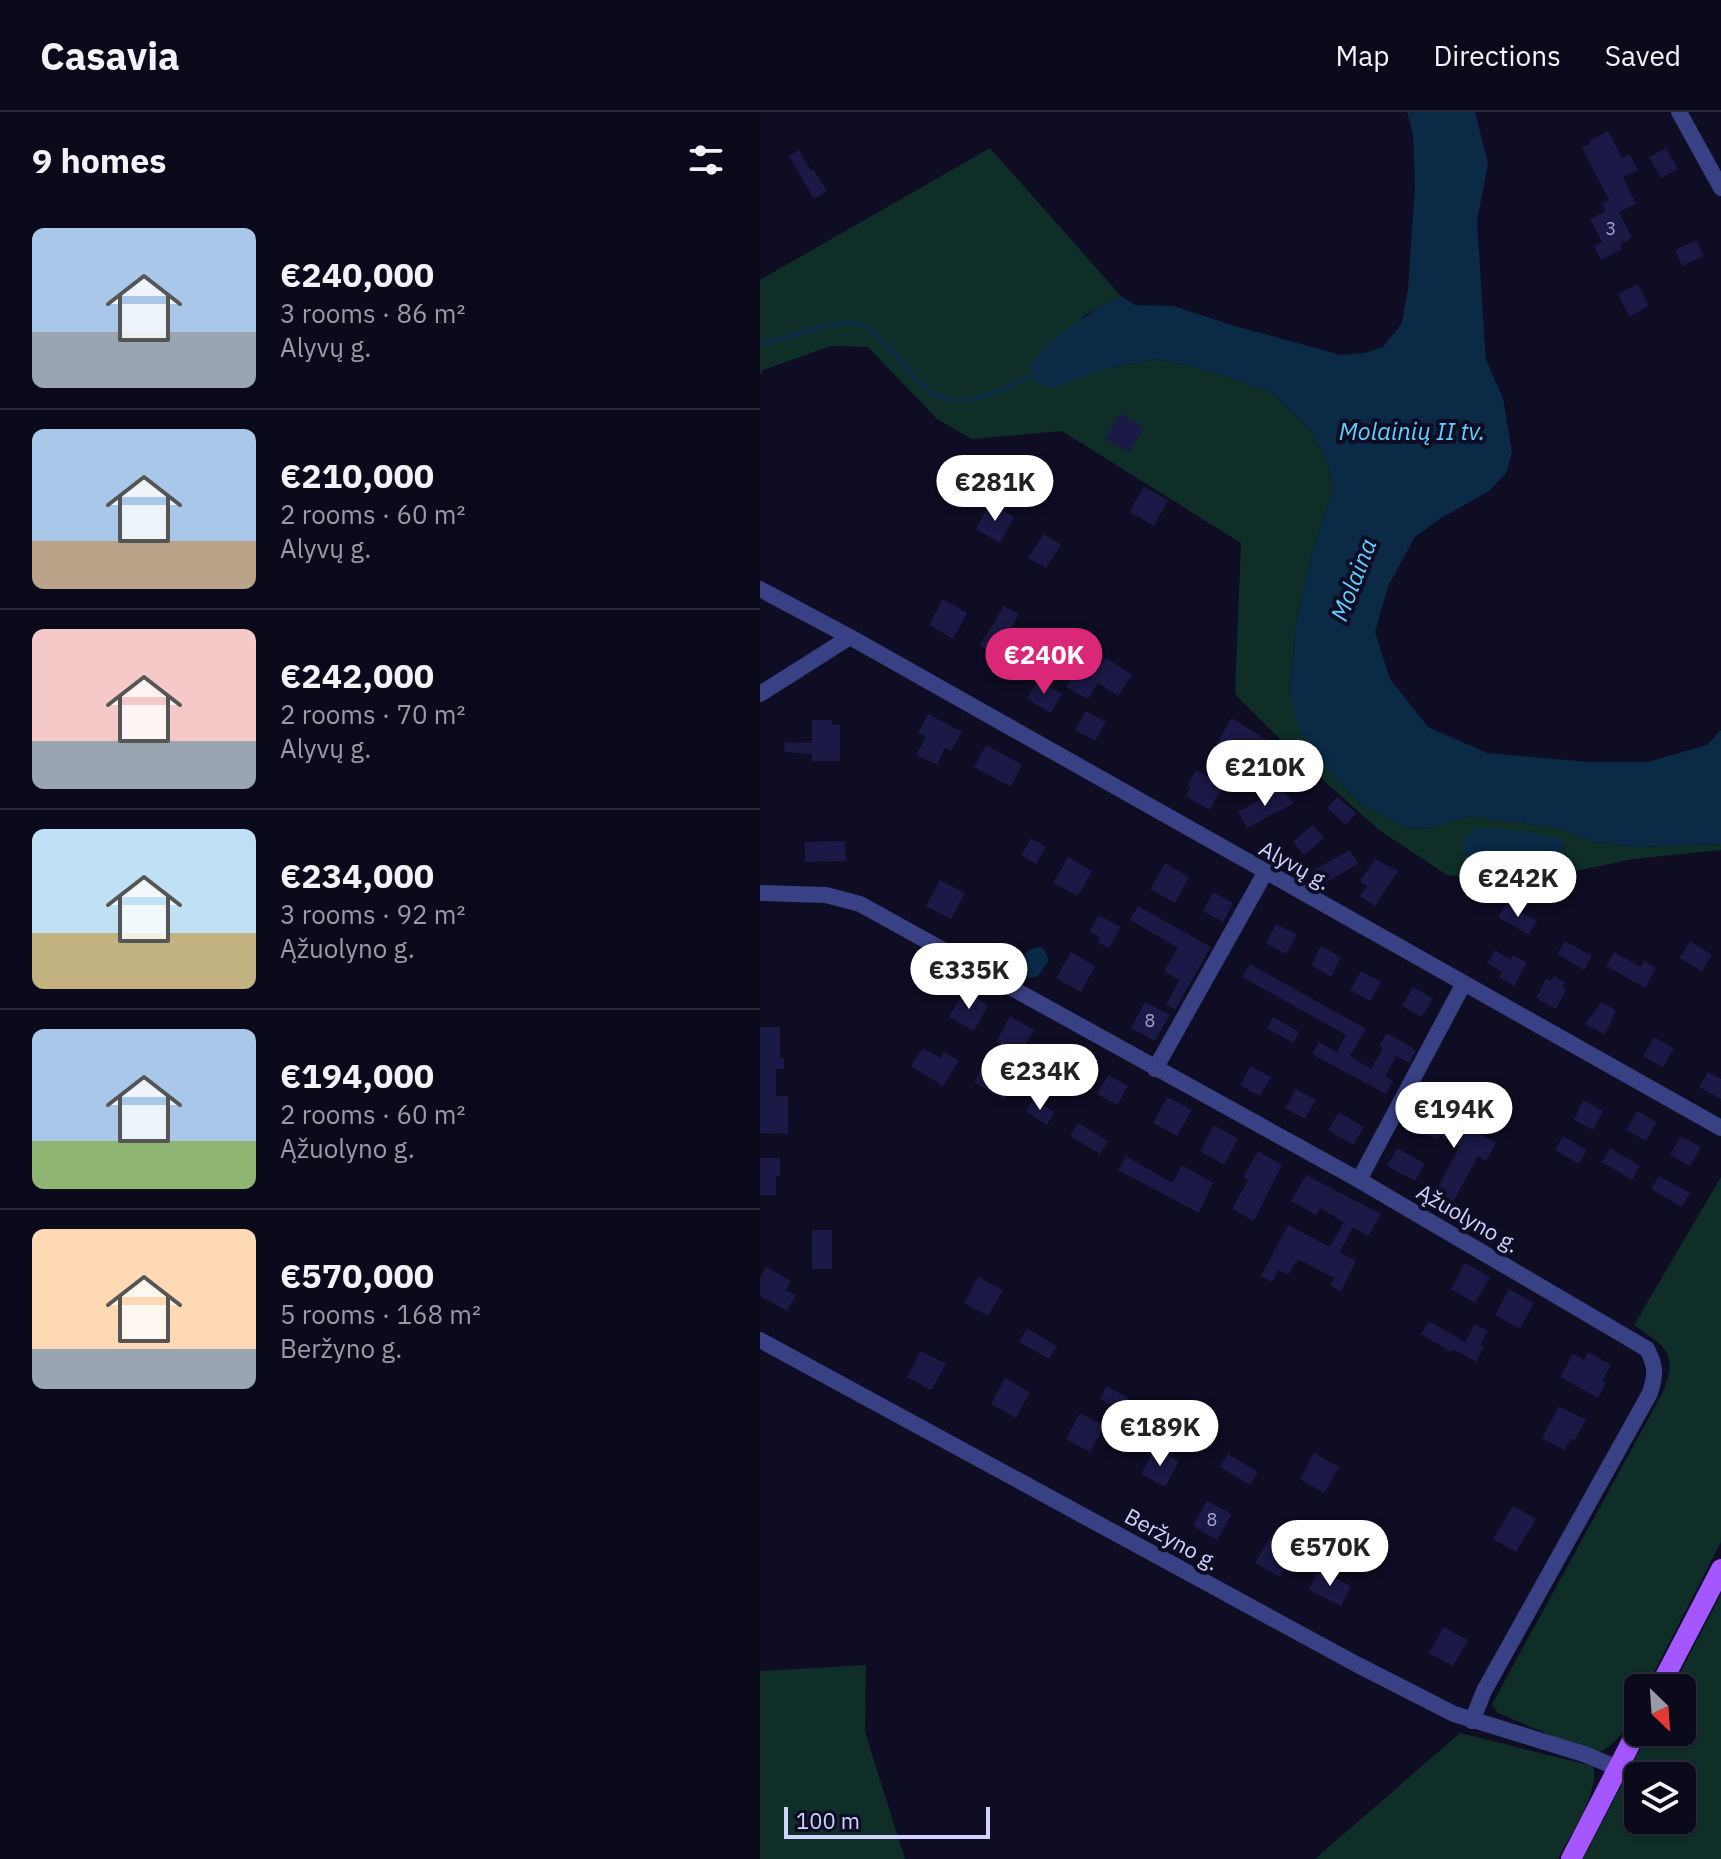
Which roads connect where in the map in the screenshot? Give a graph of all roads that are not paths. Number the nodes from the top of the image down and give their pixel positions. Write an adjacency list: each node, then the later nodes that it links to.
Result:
1 (1679, 112): 2 (street)
2 (1721, 188)
3 (760, 589): 4 (street, Alyvų g.)
4 (850, 637): 5 (street); 6 (street, Alyvų g.)
5 (760, 694)
6 (1265, 873): 8 (street, Alyvų g.); 9 (street)
7 (760, 893): 9 (street, Ąžuolyno g.)
8 (1464, 983): 10 (street, Alyvų g.); 11 (street)
9 (1155, 1069): 11 (street, Ąžuolyno g.)
10 (1721, 1128)
11 (1359, 1180): 15 (street, Ąžuolyno g.)
12 (760, 1340): 15 (street, Beržyno g.)
13 (1721, 1569): 14 (main road)
14 (1666, 1674)
15 (1472, 1721): 17 (street, Beržyno g.)
16 (1629, 1746): 17 (main road)
17 (1618, 1768): 18 (main road)
18 (1571, 1859)

